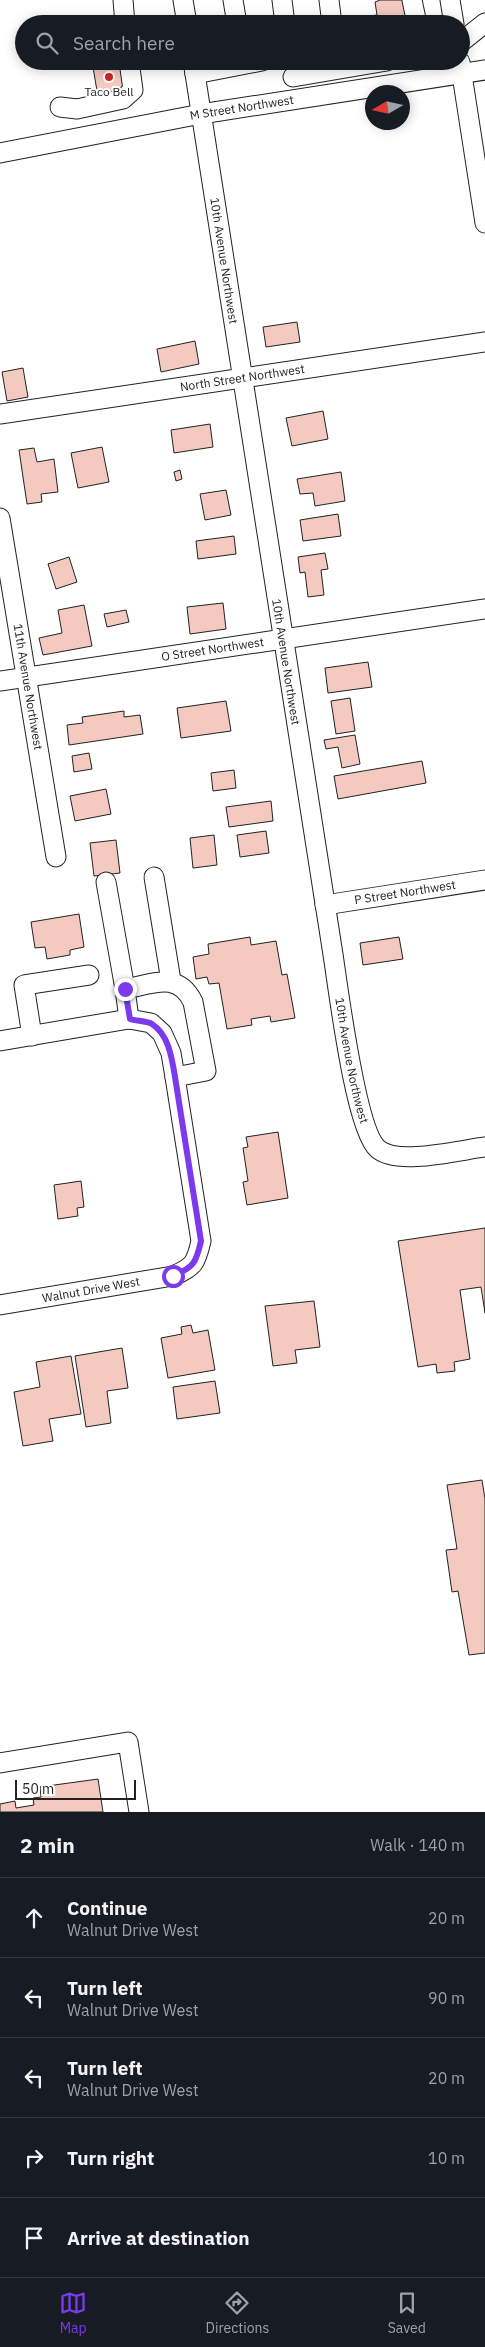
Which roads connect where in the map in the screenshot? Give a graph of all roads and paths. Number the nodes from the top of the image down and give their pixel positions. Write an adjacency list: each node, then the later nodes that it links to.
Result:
1 (123, 0): 8 (street)
2 (183, 0): 9 (street)
3 (233, 0): 10 (street)
4 (282, 0): 11 (street)
5 (329, 0): 12 (street)
6 (412, 0): 13 (street)
7 (450, 0): 14 (street)
8 (124, 15)
9 (186, 15)
10 (236, 15)
11 (284, 15)
12 (331, 15)
13 (415, 15)
14 (452, 15)
15 (485, 23): 16 (street)
16 (470, 35)
17 (470, 69): 23 (street, M Street Northwest)
18 (131, 70): 25 (street)
19 (194, 70): 26 (street, 10th Avenue Northwest)
20 (292, 70): 24 (street)
21 (451, 70): 24 (street, M Street Northwest)
22 (461, 70): 28 (street)
23 (485, 70)
24 (295, 100): 26 (street, M Street Northwest)
25 (60, 107)
26 (201, 114): 27 (street, M Street Northwest); 30 (street, 10th Avenue Northwest)
27 (0, 153)
28 (485, 223)
29 (485, 342): 30 (street, North Street Northwest)
30 (243, 379): 31 (street, North Street Northwest); 34 (street, 10th Avenue Northwest)
31 (0, 414)
32 (0, 518): 35 (street, 11th Avenue Northwest)
33 (485, 610): 34 (street, O Street Northwest)
34 (283, 639): 35 (street, O Street Northwest); 41 (street, 10th Avenue Northwest)
35 (26, 678): 36 (street, O Street Northwest); 37 (street, 11th Avenue Northwest)
36 (0, 681)
37 (56, 856)
38 (154, 877): 43 (street)
39 (485, 880): 41 (street, P Street Northwest)
40 (106, 882): 44 (street)
41 (325, 905): 49 (street, 10th Avenue Northwest)
42 (89, 975): 46 (street)
43 (170, 981): 44 (street); 48 (street)
44 (125, 989): 45 (street)
45 (130, 1019): 46 (street, Walnut Drive West); 48 (street, Walnut Drive West)
46 (32, 1036): 47 (street, Walnut Drive West)
47 (0, 1041)
48 (175, 1077): 50 (street, Walnut Drive West)
49 (485, 1147)
50 (0, 1305)
51 (0, 1763): 52 (street)
52 (139, 1812)

